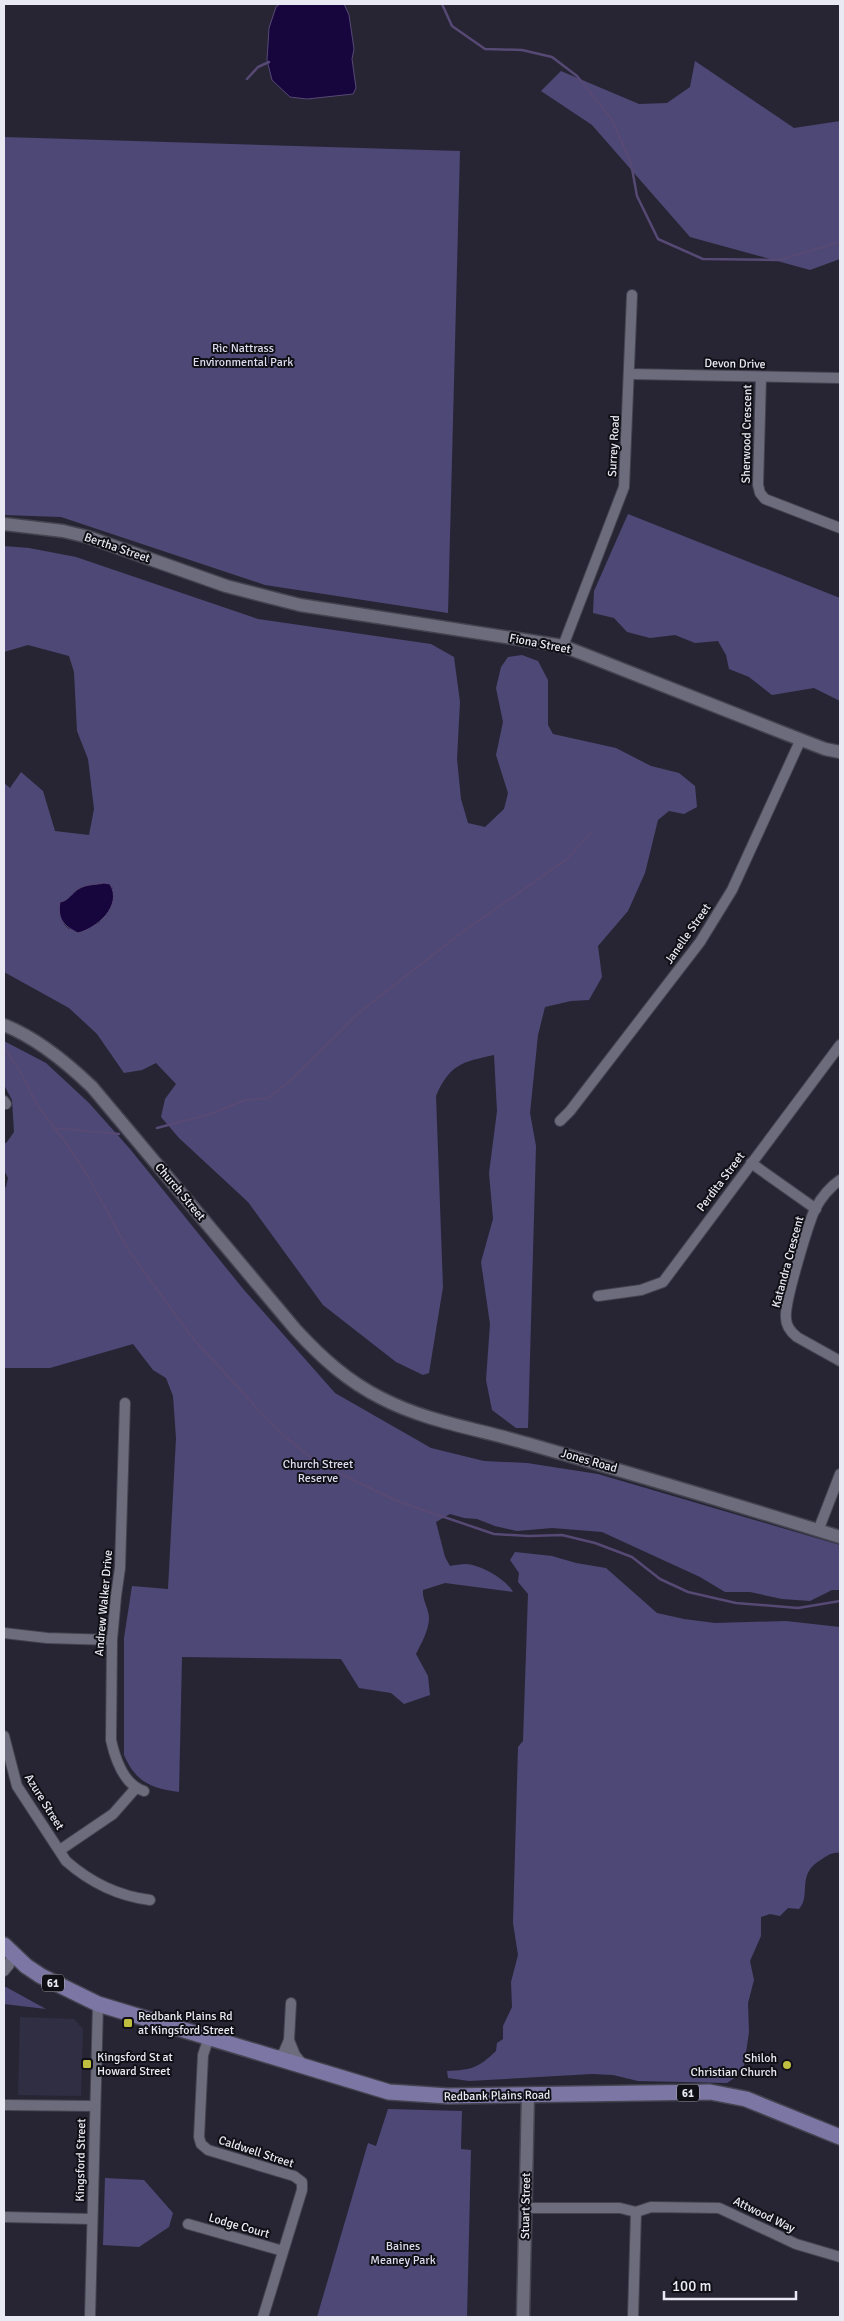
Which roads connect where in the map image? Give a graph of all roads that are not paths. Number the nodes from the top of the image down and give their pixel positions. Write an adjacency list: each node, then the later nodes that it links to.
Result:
1 (632, 295): 2 (street, Surrey Road)
2 (629, 374): 3 (street, Devon Drive); 8 (street, Surrey Road)
3 (761, 377): 4 (street, Devon Drive); 6 (street, Sherwood Crescent)
4 (840, 378)
5 (4, 524): 7 (street, Bertha Street)
6 (840, 528)
7 (226, 586): 8 (street, Fiona Street)
8 (563, 646): 9 (street, Fiona Street)
9 (801, 740): 10 (street, Fiona Street); 13 (street, Janelle Street)
10 (840, 752)
11 (4, 1025): 19 (street, Church Street)
12 (840, 1045): 14 (street, Perdita Street)
13 (560, 1121)
14 (750, 1164): 16 (street); 17 (street, Perdita Street)
15 (840, 1180): 16 (street, Katandra Crescent)
16 (816, 1208): 18 (street, Katandra Crescent)
17 (598, 1296)
18 (840, 1361)
19 (343, 1375): 22 (street, Jones Road)
20 (125, 1403): 25 (street, Andrew Walker Drive)
21 (840, 1474): 22 (street)
22 (818, 1531): 23 (street, Jones Road)
23 (840, 1538)
24 (4, 1633): 25 (street)
25 (112, 1640): 27 (street, Andrew Walker Drive)
26 (4, 1736): 27 (street, Azure Street)
27 (60, 1850): 28 (street, Azure Street)
28 (150, 1900)
29 (6, 1958): 31 (main road, 61)
30 (291, 2003): 33 (street)
31 (98, 2004): 32 (main road, Redbank Plains Road / 61); 38 (street, Kingsford Street)
32 (209, 2037): 34 (main road, Redbank Plains Road / 61); 45 (street, Caldwell Street)
33 (289, 2040): 34 (street); 35 (street)
34 (272, 2057): 35 (main road, Redbank Plains Road / 61)
35 (305, 2068): 36 (main road, Redbank Plains Road / 61)
36 (528, 2095): 39 (main road, Redbank Plains Road / 61); 40 (street, Stuart Street)
37 (4, 2105): 38 (street)
38 (95, 2106): 43 (street, Kingsford Street)
39 (840, 2137)
40 (526, 2208): 41 (street, Attwood Way); 49 (street, Stuart Street)
41 (636, 2212): 46 (street, Attwood Way); 50 (street)
42 (4, 2217): 43 (street)
43 (92, 2219): 47 (street, Kingsford Street)
44 (188, 2224): 45 (street, Lodge Court)
45 (283, 2251): 48 (street, Caldwell Street)
46 (840, 2257)
47 (90, 2317)
48 (263, 2317)
49 (523, 2317)
50 (633, 2317)

